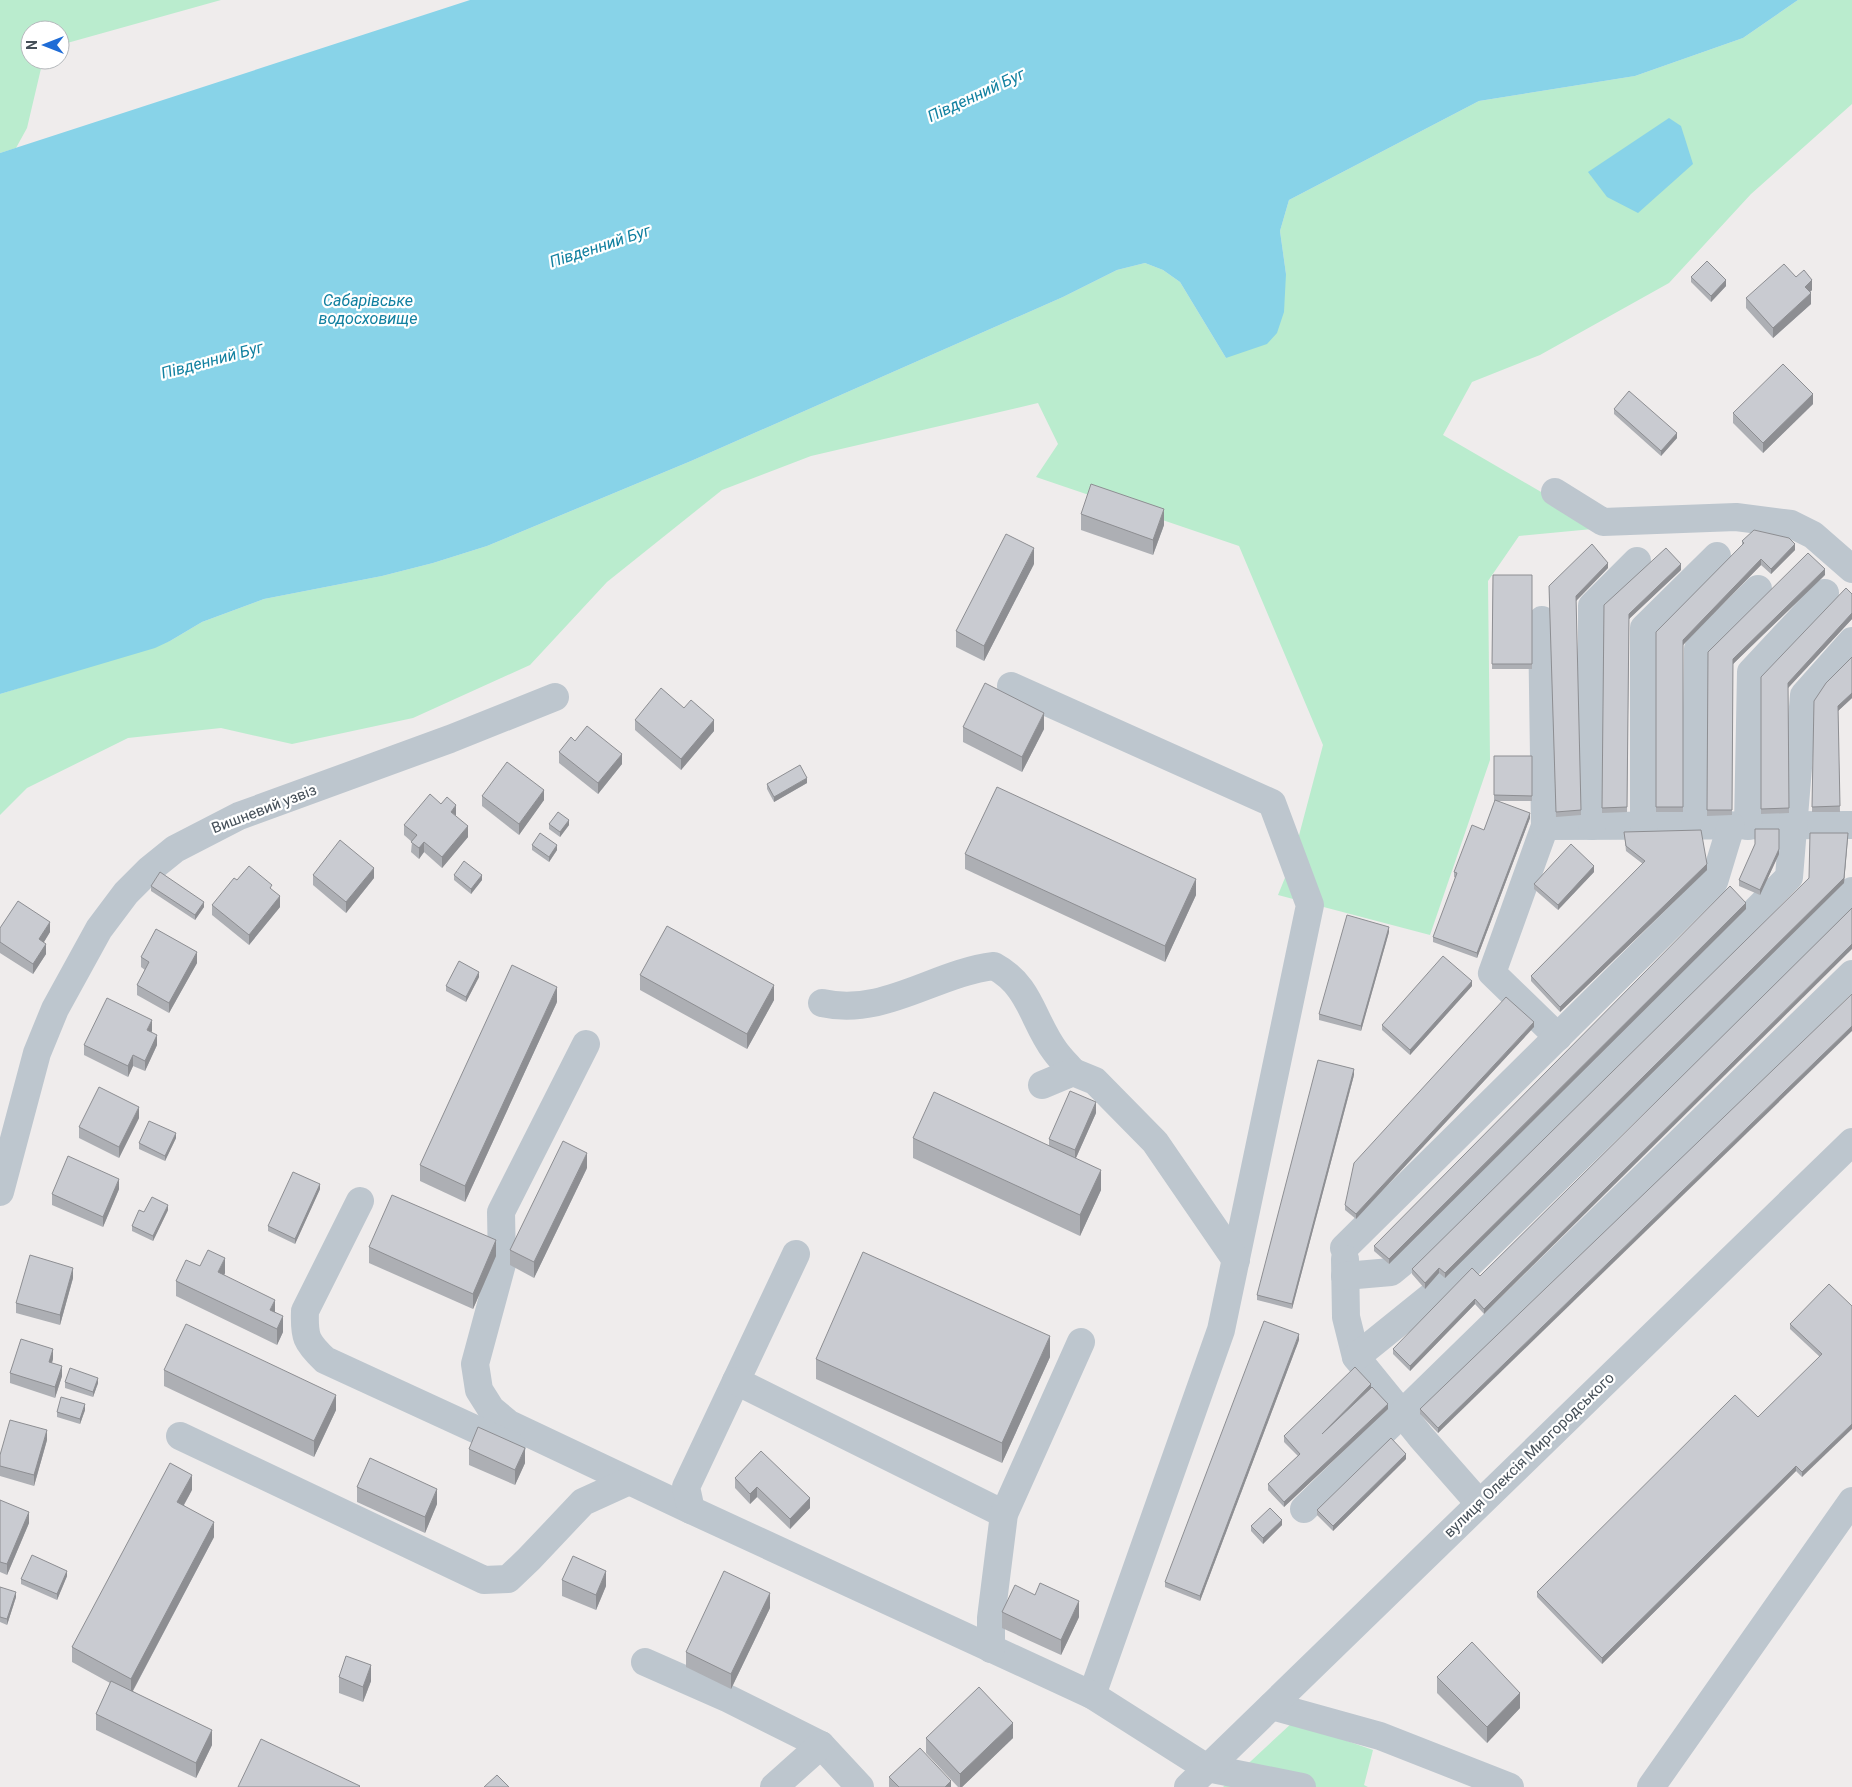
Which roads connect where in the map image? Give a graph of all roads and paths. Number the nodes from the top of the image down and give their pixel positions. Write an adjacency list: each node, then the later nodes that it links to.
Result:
1 (1555, 492): 4 (street)
2 (1717, 556): 15 (street)
3 (1637, 561): 14 (street)
4 (1852, 569)
5 (1758, 589): 16 (street)
6 (1825, 593): 17 (street)
7 (1542, 620): 13 (street)
8 (1852, 641): 11 (street)
9 (1012, 686): 29 (street)
10 (555, 697): 26 (street, Вишневий узвіз)
11 (1794, 825): 12 (street); 17 (street); 30 (street)
12 (1852, 825)
13 (1545, 826): 14 (street); 21 (street)
14 (1592, 826): 15 (street)
15 (1644, 826): 16 (street)
16 (1695, 826): 17 (street)
17 (1739, 826): 21 (street)
18 (1852, 891): 32 (street)
19 (1852, 974): 34 (street)
20 (822, 1003): 23 (street)
21 (1558, 1036): 30 (street)
22 (586, 1044): 36 (street)
23 (1073, 1072): 24 (street); 29 (street)
24 (1042, 1085)
25 (1852, 1142): 38 (street, вулиця Олексія Миргородського)
26 (0, 1192)
27 (360, 1201): 36 (street)
28 (796, 1254): 33 (street)
29 (1236, 1260): 44 (street)
30 (1345, 1276): 32 (street)
31 (1081, 1342): 41 (street)
32 (1356, 1357): 34 (street)
33 (736, 1381): 40 (street); 41 (street)
34 (1402, 1411): 38 (street); 39 (street)
35 (180, 1436): 36 (street)
36 (627, 1482): 40 (street)
37 (1852, 1500): 52 (street)
38 (1480, 1504): 45 (street, вулиця Олексія Миргородського)
39 (1304, 1509)
40 (691, 1510): 42 (street)
41 (1004, 1514): 42 (street)
42 (991, 1649): 44 (street)
43 (645, 1662): 46 (street)
44 (1092, 1695): 47 (street)
45 (1272, 1706): 47 (street, вулиця Олексія Миргородського); 51 (street)
46 (821, 1745): 48 (street); 49 (street)
47 (1197, 1778): 50 (street)
48 (774, 1787)
49 (860, 1787)
50 (1302, 1787)
51 (1510, 1787)
52 (1651, 1787)

